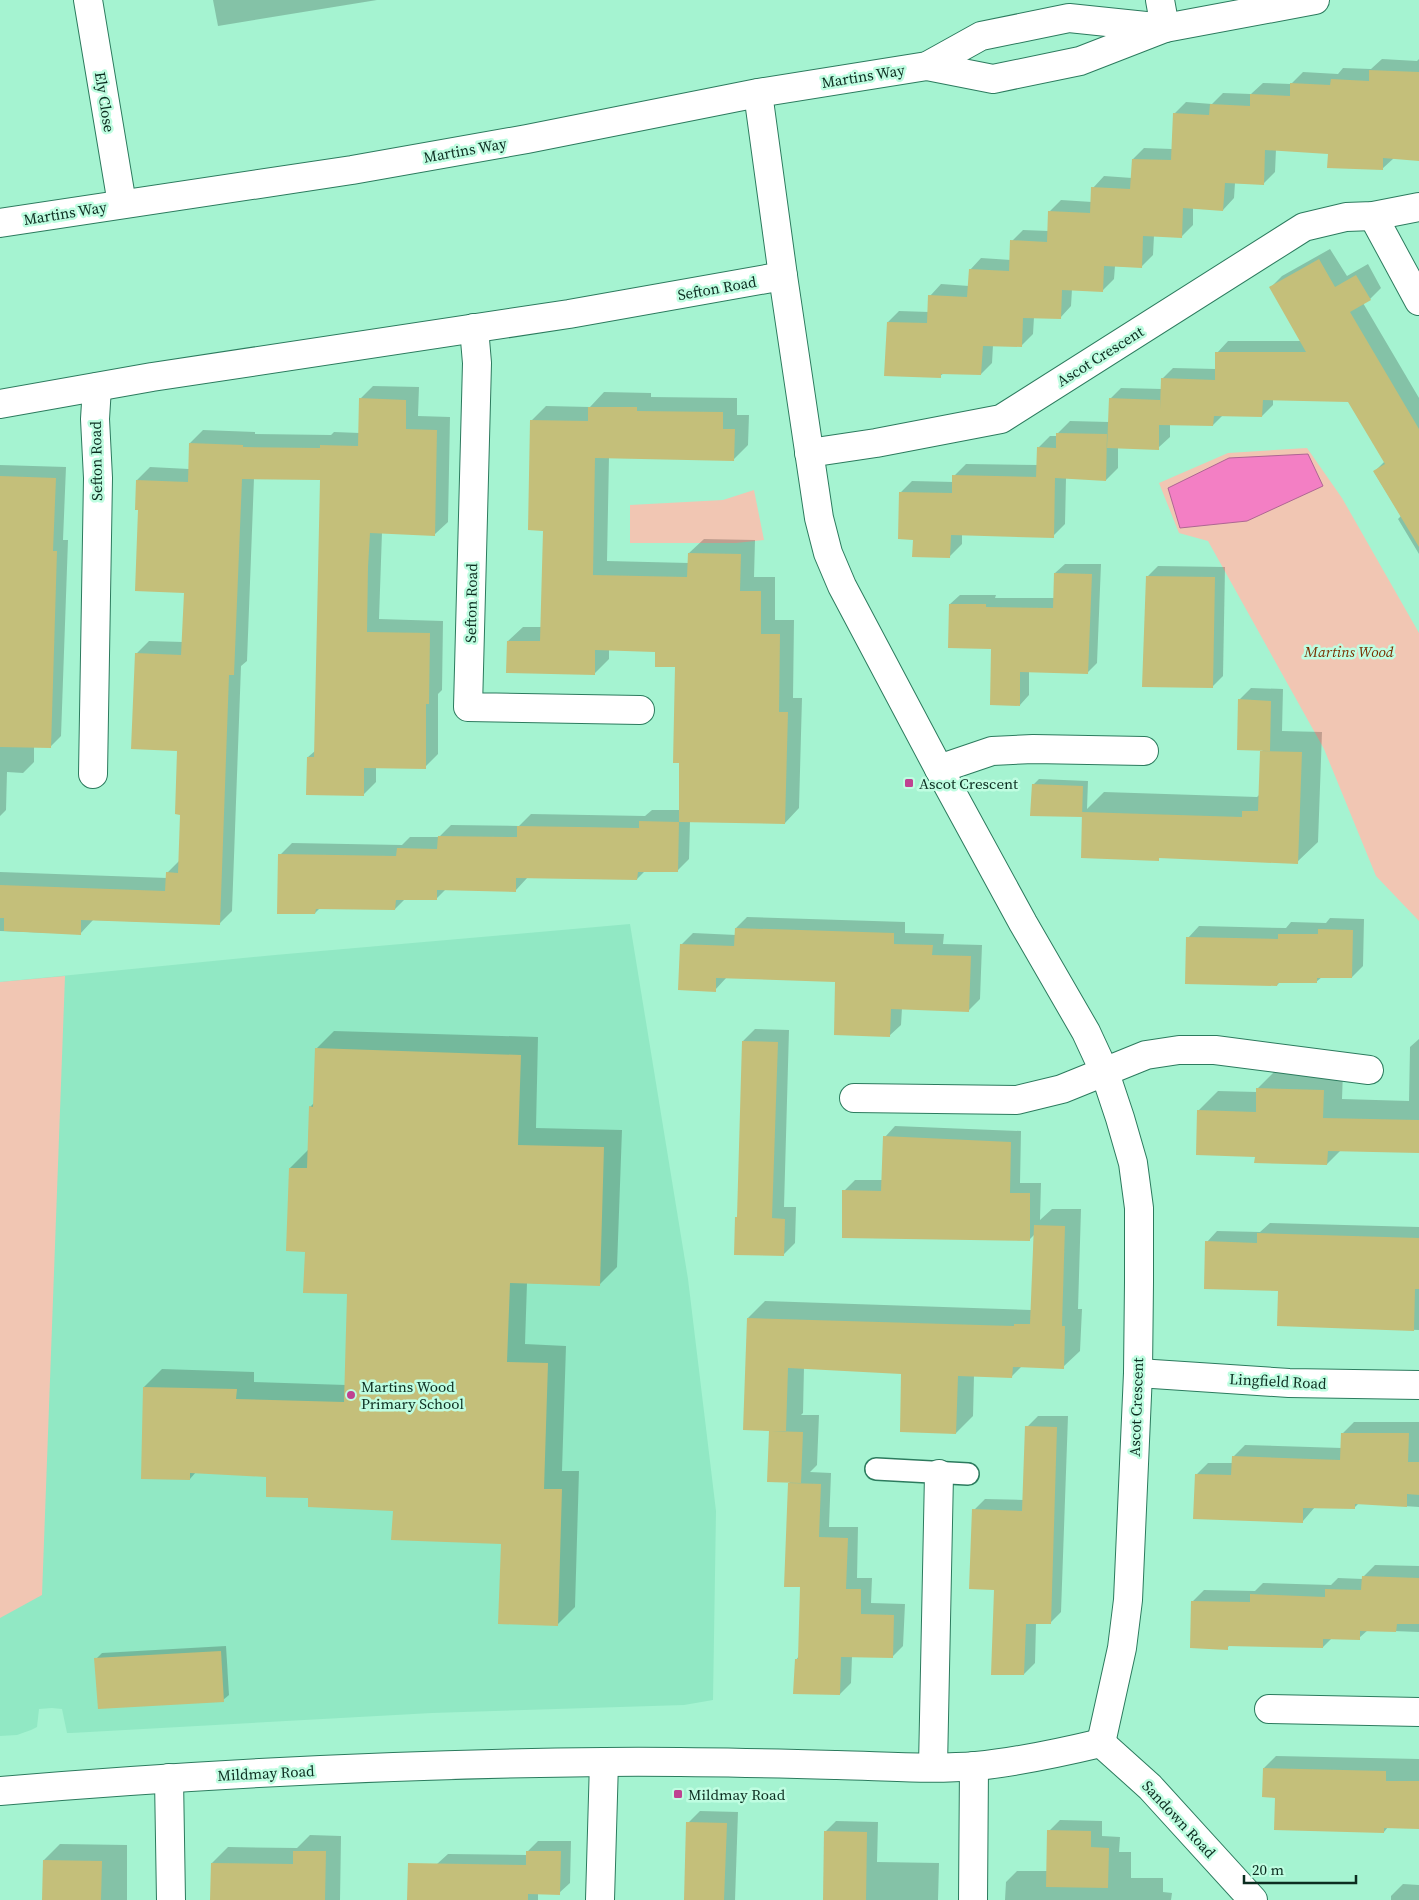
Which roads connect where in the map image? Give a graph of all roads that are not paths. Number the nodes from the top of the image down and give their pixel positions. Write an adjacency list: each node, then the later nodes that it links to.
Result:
1 (88, 0): 7 (street, Ely Close)
2 (1160, 0): 4 (street)
3 (1315, 0): 4 (street, Martins Way)
4 (1165, 28): 5 (street, Martins Way); 5 (street, Martins Way)
5 (927, 66): 6 (street, Martins Way)
6 (758, 93): 7 (street, Martins Way); 11 (street, Ascot Crescent)
7 (122, 204): 10 (street, Martins Way)
8 (1419, 207): 9 (street, Ascot Crescent)
9 (1372, 216): 12 (street); 16 (street, Ascot Crescent)
10 (0, 223)
11 (782, 276): 13 (street, Sefton Road); 16 (street, Ascot Crescent)
12 (1419, 301)
13 (474, 328): 14 (street, Sefton Road); 17 (street, Sefton Road)
14 (97, 387): 15 (street, Sefton Road); 20 (street, Sefton Road)
15 (0, 404)
16 (809, 453): 19 (street, Ascot Crescent)
17 (640, 710)
18 (1144, 751): 19 (street)
19 (938, 769): 22 (street, Ascot Crescent)
20 (93, 774)
21 (1369, 1070): 22 (street)
22 (1104, 1073): 23 (street); 24 (street, Ascot Crescent)
23 (854, 1098)
24 (1138, 1372): 25 (street, Lingfield Road); 31 (street, Ascot Crescent)
25 (1419, 1385)
26 (876, 1469): 27 (lane)
27 (939, 1474): 28 (lane); 34 (street)
28 (968, 1474)
29 (1269, 1709): 30 (street)
30 (1419, 1712)
31 (1101, 1743): 33 (street, Mildmay Road); 40 (street, Sandown Road)
32 (604, 1762): 34 (street, Mildmay Road); 35 (street, Mildmay Road); 38 (street)
33 (974, 1766): 34 (street, Mildmay Road); 39 (street)
34 (933, 1767)
35 (169, 1778): 36 (street, Mildmay Road); 37 (street)
36 (0, 1791)
37 (172, 1900)
38 (600, 1900)
39 (973, 1900)
40 (1253, 1900)

